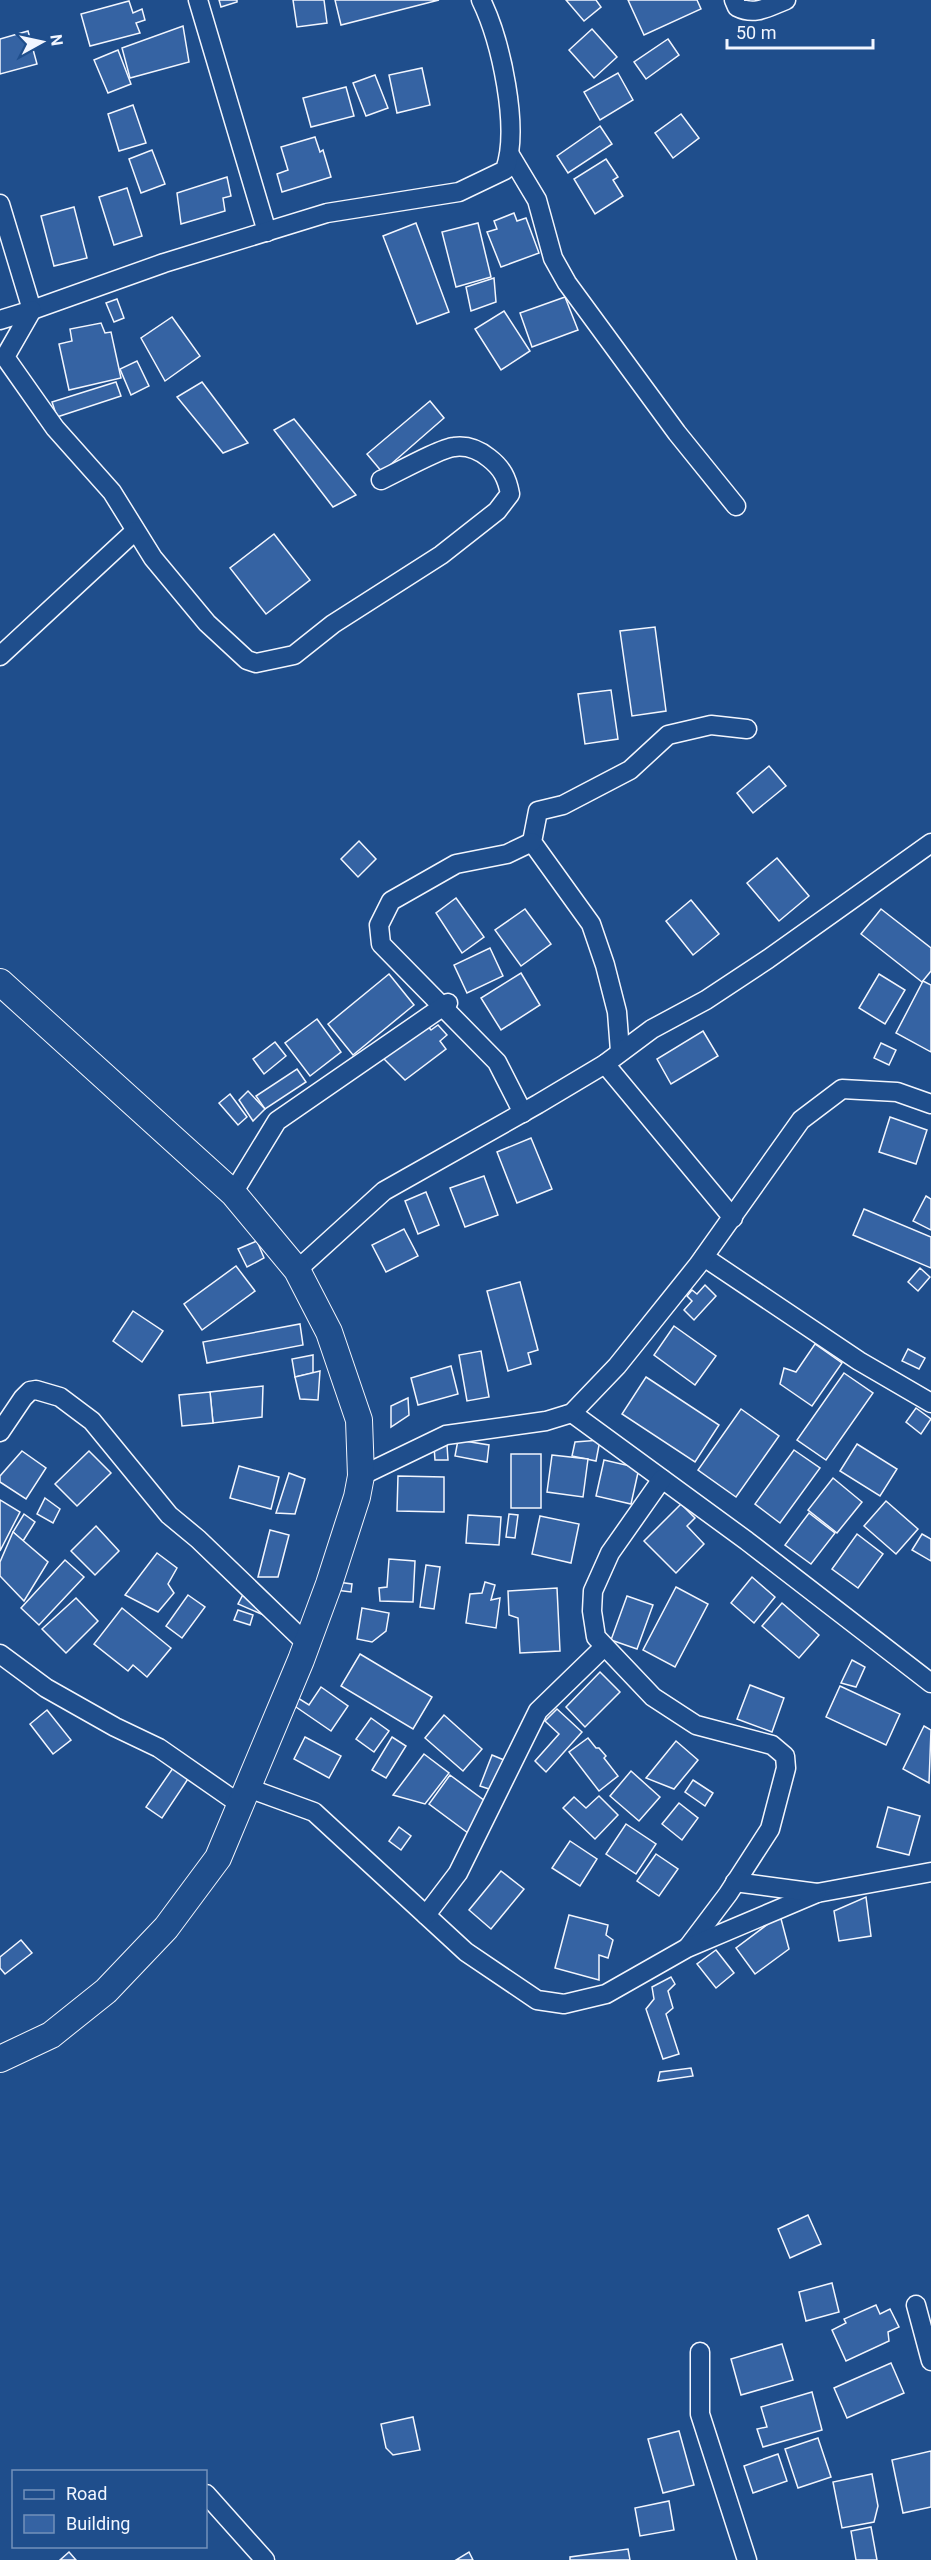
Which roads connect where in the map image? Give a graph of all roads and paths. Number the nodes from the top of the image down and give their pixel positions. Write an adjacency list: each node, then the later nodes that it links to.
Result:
1 (198, 0): 7 (street)
2 (481, 0): 5 (street)
3 (734, 0): 4 (street)
4 (786, 0)
5 (510, 155): 7 (street); 11 (street)
6 (0, 204): 8 (street)
7 (267, 232): 8 (street)
8 (32, 310): 9 (street); 12 (street)
9 (0, 320)
10 (381, 480): 12 (street)
11 (736, 506)
12 (135, 531): 13 (street)
13 (0, 656)
14 (747, 729): 15 (street)
15 (531, 842): 18 (street); 19 (street)
16 (931, 843): 19 (street)
17 (0, 982): 23 (main road)
18 (446, 1004): 22 (street); 23 (street)
19 (620, 1052): 20 (street)
20 (605, 1064): 22 (street); 24 (street)
21 (931, 1104): 24 (street)
22 (523, 1113): 26 (street)
23 (233, 1193): 26 (main road)
24 (733, 1218): 25 (street)
25 (704, 1257): 27 (street); 28 (street)
26 (297, 1269): 30 (main road)
27 (931, 1403)
28 (572, 1413): 30 (street); 31 (street)
29 (0, 1432): 32 (street)
30 (361, 1476): 32 (main road)
31 (662, 1479): 33 (street); 35 (street)
32 (307, 1644): 36 (main road)
33 (604, 1647): 38 (street); 40 (street)
34 (0, 1654): 36 (street)
35 (931, 1683)
36 (244, 1796): 40 (street); 42 (main road)
37 (931, 1872): 39 (street)
38 (735, 1882): 39 (street); 41 (street)
39 (817, 1893): 41 (street)
40 (426, 1915): 41 (street)
41 (687, 1948)
42 (0, 2059)
43 (916, 2305): 45 (street)
44 (700, 2352): 48 (street)
45 (931, 2361)
46 (207, 2495): 47 (street)
47 (264, 2560)
48 (747, 2560)

